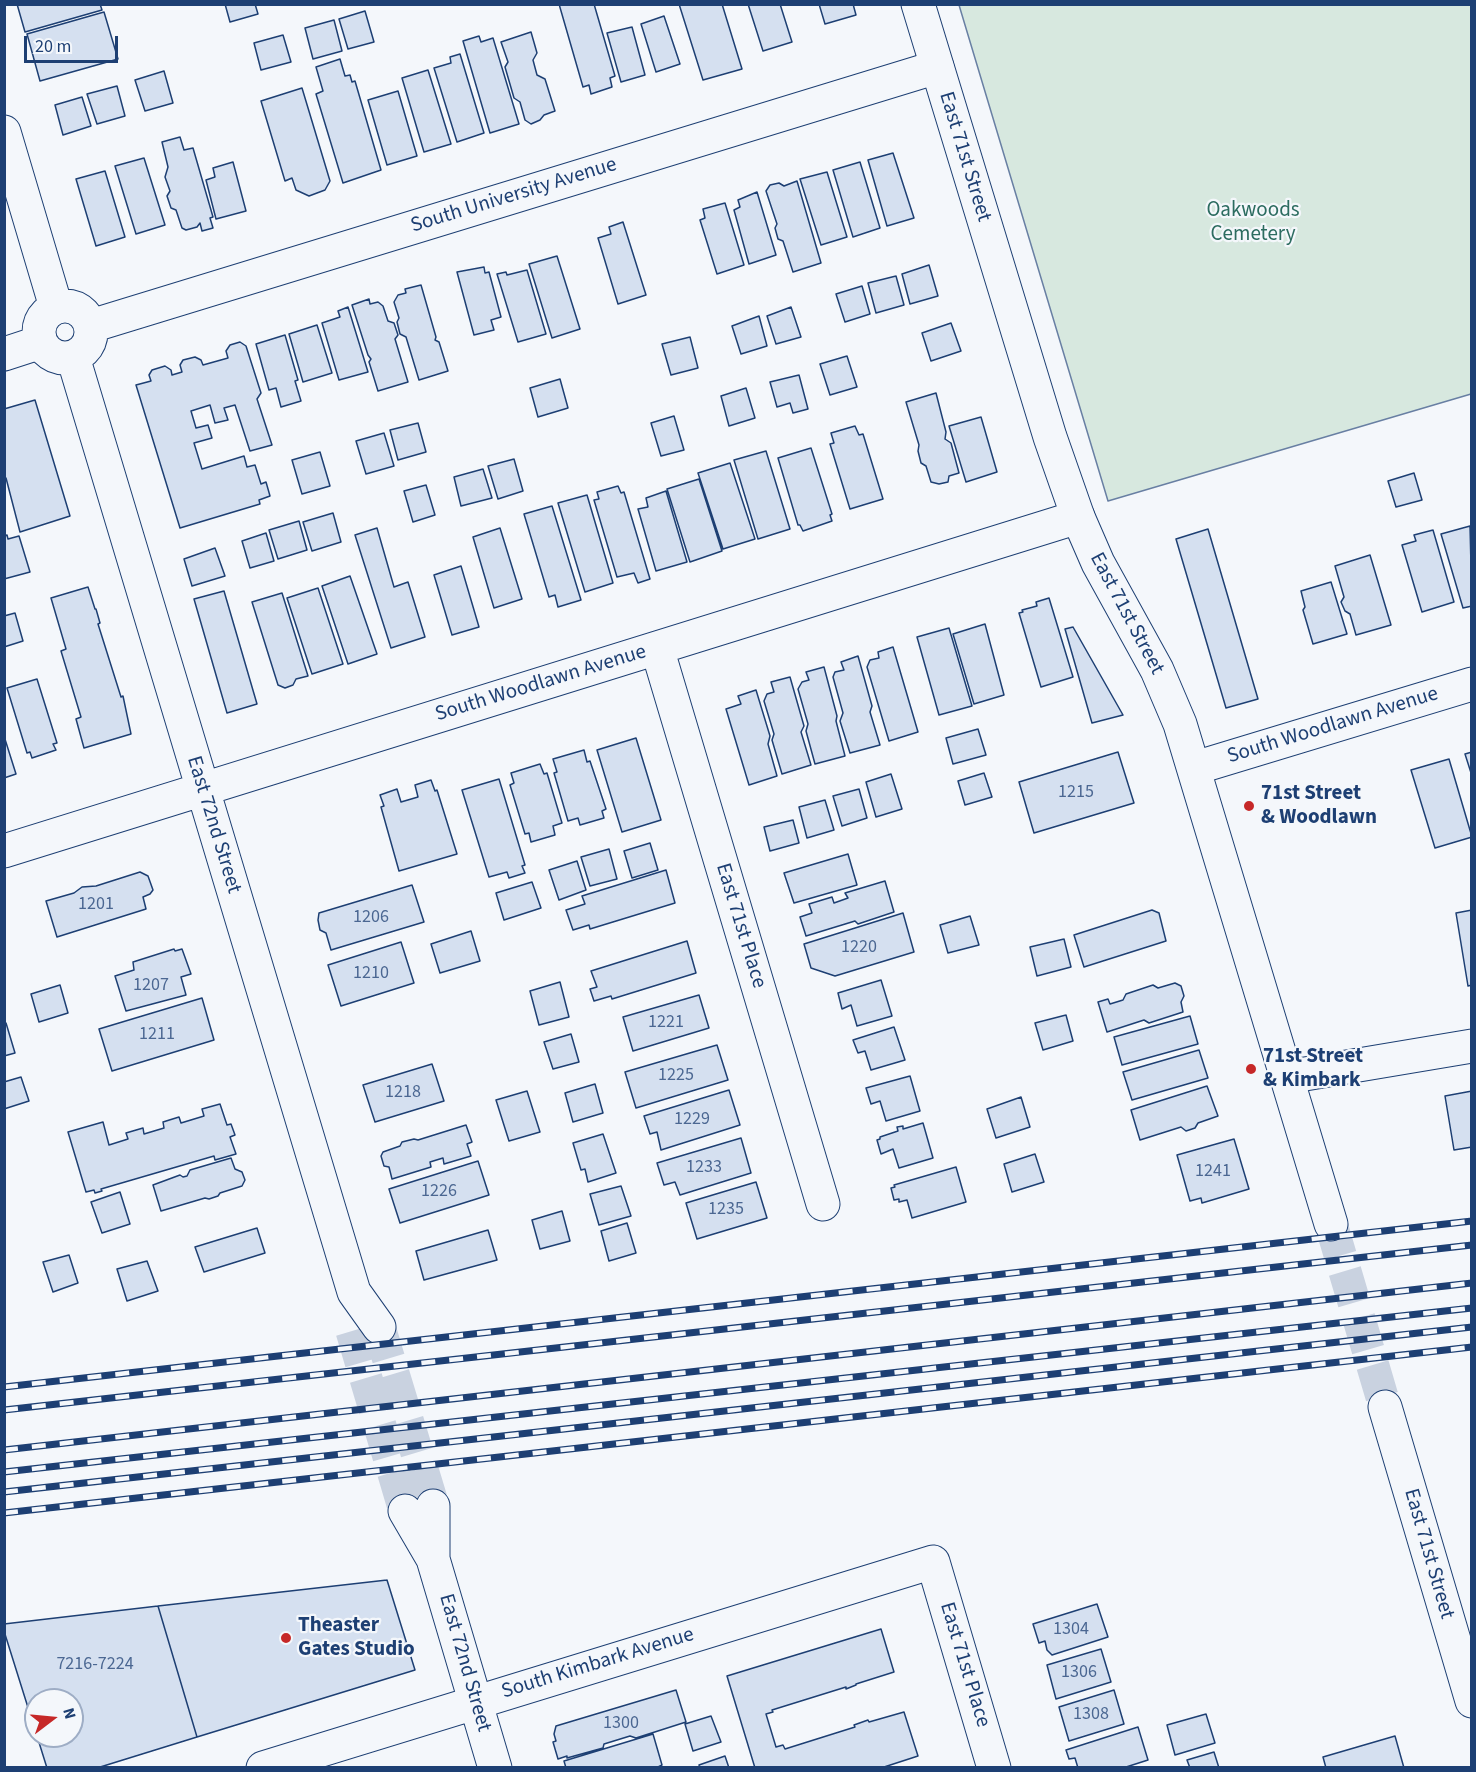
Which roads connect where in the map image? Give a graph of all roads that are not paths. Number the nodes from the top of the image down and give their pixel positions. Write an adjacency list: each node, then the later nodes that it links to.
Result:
1 (918, 4): 2 (street, East 71st Street)
2 (937, 67): 5 (street, South University Avenue); 9 (street, East 71st Street)
3 (4, 132): 4 (street)
4 (57, 307): 5 (street); 6 (street)
5 (91, 326): 8 (street)
6 (41, 342): 7 (street); 8 (street)
7 (4, 354)
8 (73, 357): 13 (street, East 72nd Street)
9 (1078, 517): 10 (street, South Woodlawn Avenue); 12 (street, East 71st Street)
10 (657, 648): 13 (street, South Woodlawn Avenue); 17 (street, East 71st Place)
11 (1472, 684): 12 (street, South Woodlawn Avenue)
12 (1195, 768): 16 (street, East 71st Street)
13 (202, 790): 14 (street, South Woodlawn Avenue); 19 (street, East 72nd Street)
14 (4, 851)
15 (1472, 1046): 16 (street)
16 (1287, 1077): 18 (street, East 71st Street)
17 (823, 1204)
18 (1331, 1224)
19 (366, 1329)
20 (1385, 1407): 23 (street, East 71st Street)
21 (419, 1509): 24 (street, East 72nd Street)
22 (933, 1562): 24 (street, South Kimbark Avenue); 27 (street, East 71st Place)
23 (1472, 1701)
24 (475, 1702): 25 (street, South Kimbark Avenue); 26 (street, East 72nd Street)
25 (263, 1767)
26 (495, 1767)
27 (994, 1767)

